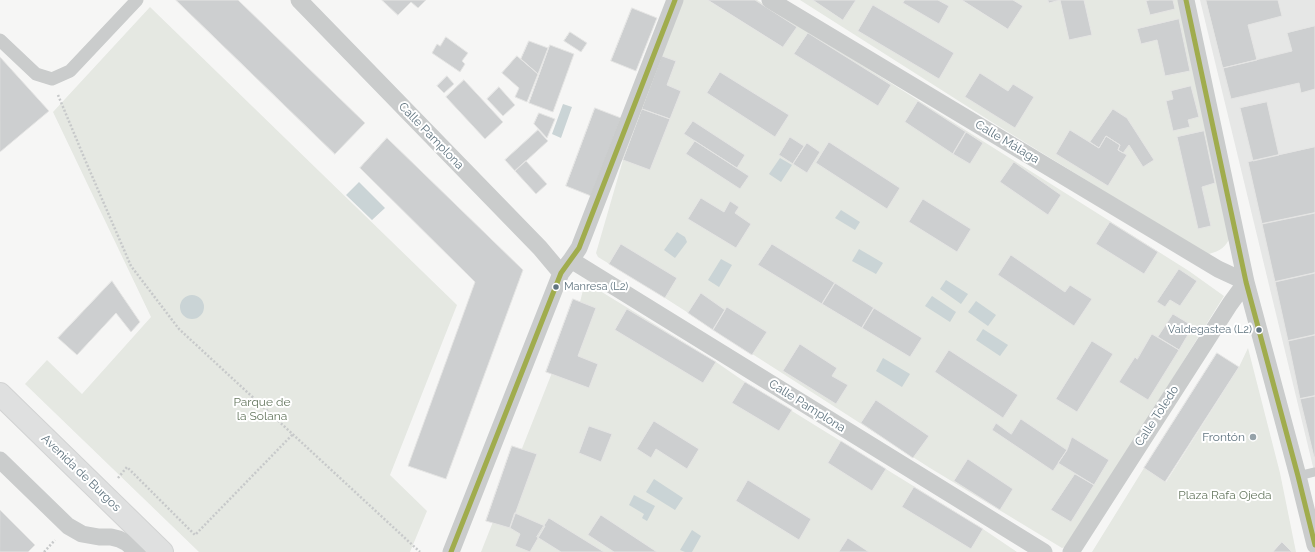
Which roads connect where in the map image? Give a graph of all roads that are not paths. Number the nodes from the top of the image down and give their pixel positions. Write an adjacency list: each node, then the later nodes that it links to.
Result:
1 (137, 0): 6 (street)
2 (299, 0): 7 (street, Calle Pamplona)
3 (770, 0): 8 (street, Calle Málaga)
4 (1186, 0): 8 (street)
5 (671, 2): 7 (street)
6 (0, 40)
7 (566, 266): 16 (street); 17 (street, Calle Pamplona)
8 (1246, 282): 12 (street); 18 (street, Calle Toledo)
9 (0, 394): 15 (main road, Avenida de Burgos)
10 (0, 460): 14 (street)
11 (1315, 472): 12 (lane)
12 (1298, 476): 13 (street)
13 (1315, 545)
14 (137, 552)
15 (162, 552)
16 (451, 552)
17 (1044, 552)
18 (1071, 552)

